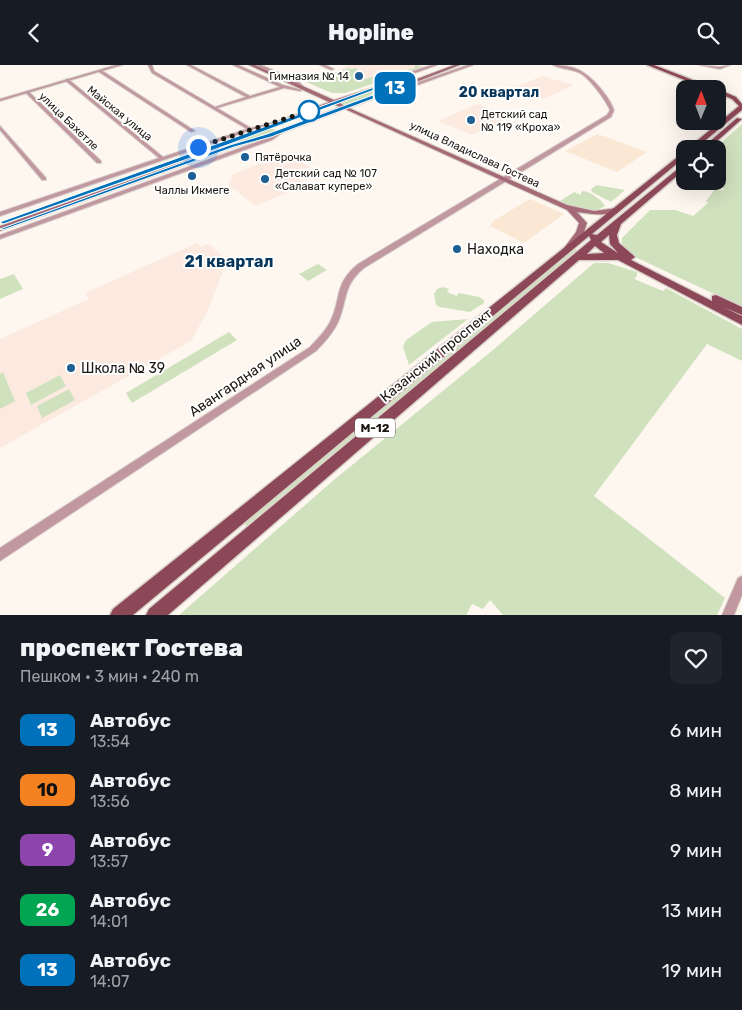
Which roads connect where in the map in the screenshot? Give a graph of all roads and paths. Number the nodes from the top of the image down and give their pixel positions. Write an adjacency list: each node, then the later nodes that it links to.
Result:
1 (120, 65): 18 (street)
2 (150, 65): 34 (street)
3 (189, 65): 30 (street)
4 (235, 65): 23 (street)
5 (246, 65): 24 (main road, улица Владислава Гостева)
6 (251, 65): 24 (main road, улица Владислава Гостева)
7 (258, 65): 24 (street)
8 (322, 65): 17 (street)
9 (435, 65): 19 (street)
10 (447, 65): 19 (main road)
11 (458, 65): 25 (main road)
12 (471, 65): 25 (street)
13 (555, 65): 49 (street, Авангардная улица)
14 (649, 65): 21 (main road)
15 (701, 65): 16 (street)
16 (728, 65)
17 (332, 69)
18 (100, 71): 20 (street); 41 (street)
19 (409, 77): 22 (main road)
20 (67, 80): 26 (street); 44 (street, Майская улица)
21 (688, 80)
22 (382, 86): 25 (main road); 32 (main road)
23 (284, 87): 24 (street); 30 (street)
24 (302, 89): 32 (main road, улица Владислава Гостева)
25 (393, 90): 35 (main road)
26 (28, 92): 31 (street); 46 (street, улица Бахетле)
27 (726, 93): 29 (main road)
28 (726, 95): 33 (main road)
29 (742, 95)
30 (250, 97): 34 (street)
31 (0, 100)
32 (333, 103): 35 (main road, улица Владислава Гостева); 37 (main road)
33 (741, 104): 42 (main road)
34 (214, 108): 39 (street)
35 (345, 108): 40 (main road); 49 (main road, улица Владислава Гостева)
36 (742, 117): 43 (main road)
37 (279, 122): 39 (street); 40 (main road); 53 (main road)
38 (0, 127): 48 (street)
39 (250, 129): 44 (street)
40 (287, 129): 56 (main road); 57 (street)
41 (193, 131)
42 (701, 140)
43 (715, 140)
44 (163, 159): 52 (street)
45 (676, 160): 51 (main road, Казанский проспект / М-12)
46 (99, 162)
47 (676, 173): 55 (main road, Казанский проспект / М-12)
48 (44, 179)
49 (504, 179): 50 (main road, улица Владислава Гостева); 65 (street, Авангардная улица)
50 (565, 207): 51 (main road, улица Владислава Гостева); 59 (main road, улица Владислава Гостева)
51 (616, 210): 54 (main road, Казанский проспект / М-12)
52 (0, 214)
53 (0, 222)
54 (599, 223): 58 (main road); 59 (main road, Казанский проспект / М-12)
55 (618, 223): 58 (main road, Казанский проспект / М-12); 61 (main road)
56 (0, 229)
57 (0, 237)
58 (596, 242): 59 (main road, Казанский проспект / М-12); 60 (main road)
59 (573, 252): 60 (main road); 63 (main road, Казанский проспект / М-12); 64 (main road, Казанский проспект / М-12)
60 (634, 266): 62 (main road)
61 (742, 311)
62 (742, 321)
63 (243, 513): 64 (main road); 67 (main road, Казанский проспект / М-12)
64 (255, 529): 68 (main road, Казанский проспект / М-12)
65 (0, 555)
66 (742, 582): 69 (street)
67 (119, 615)
68 (155, 615)
69 (728, 615)

